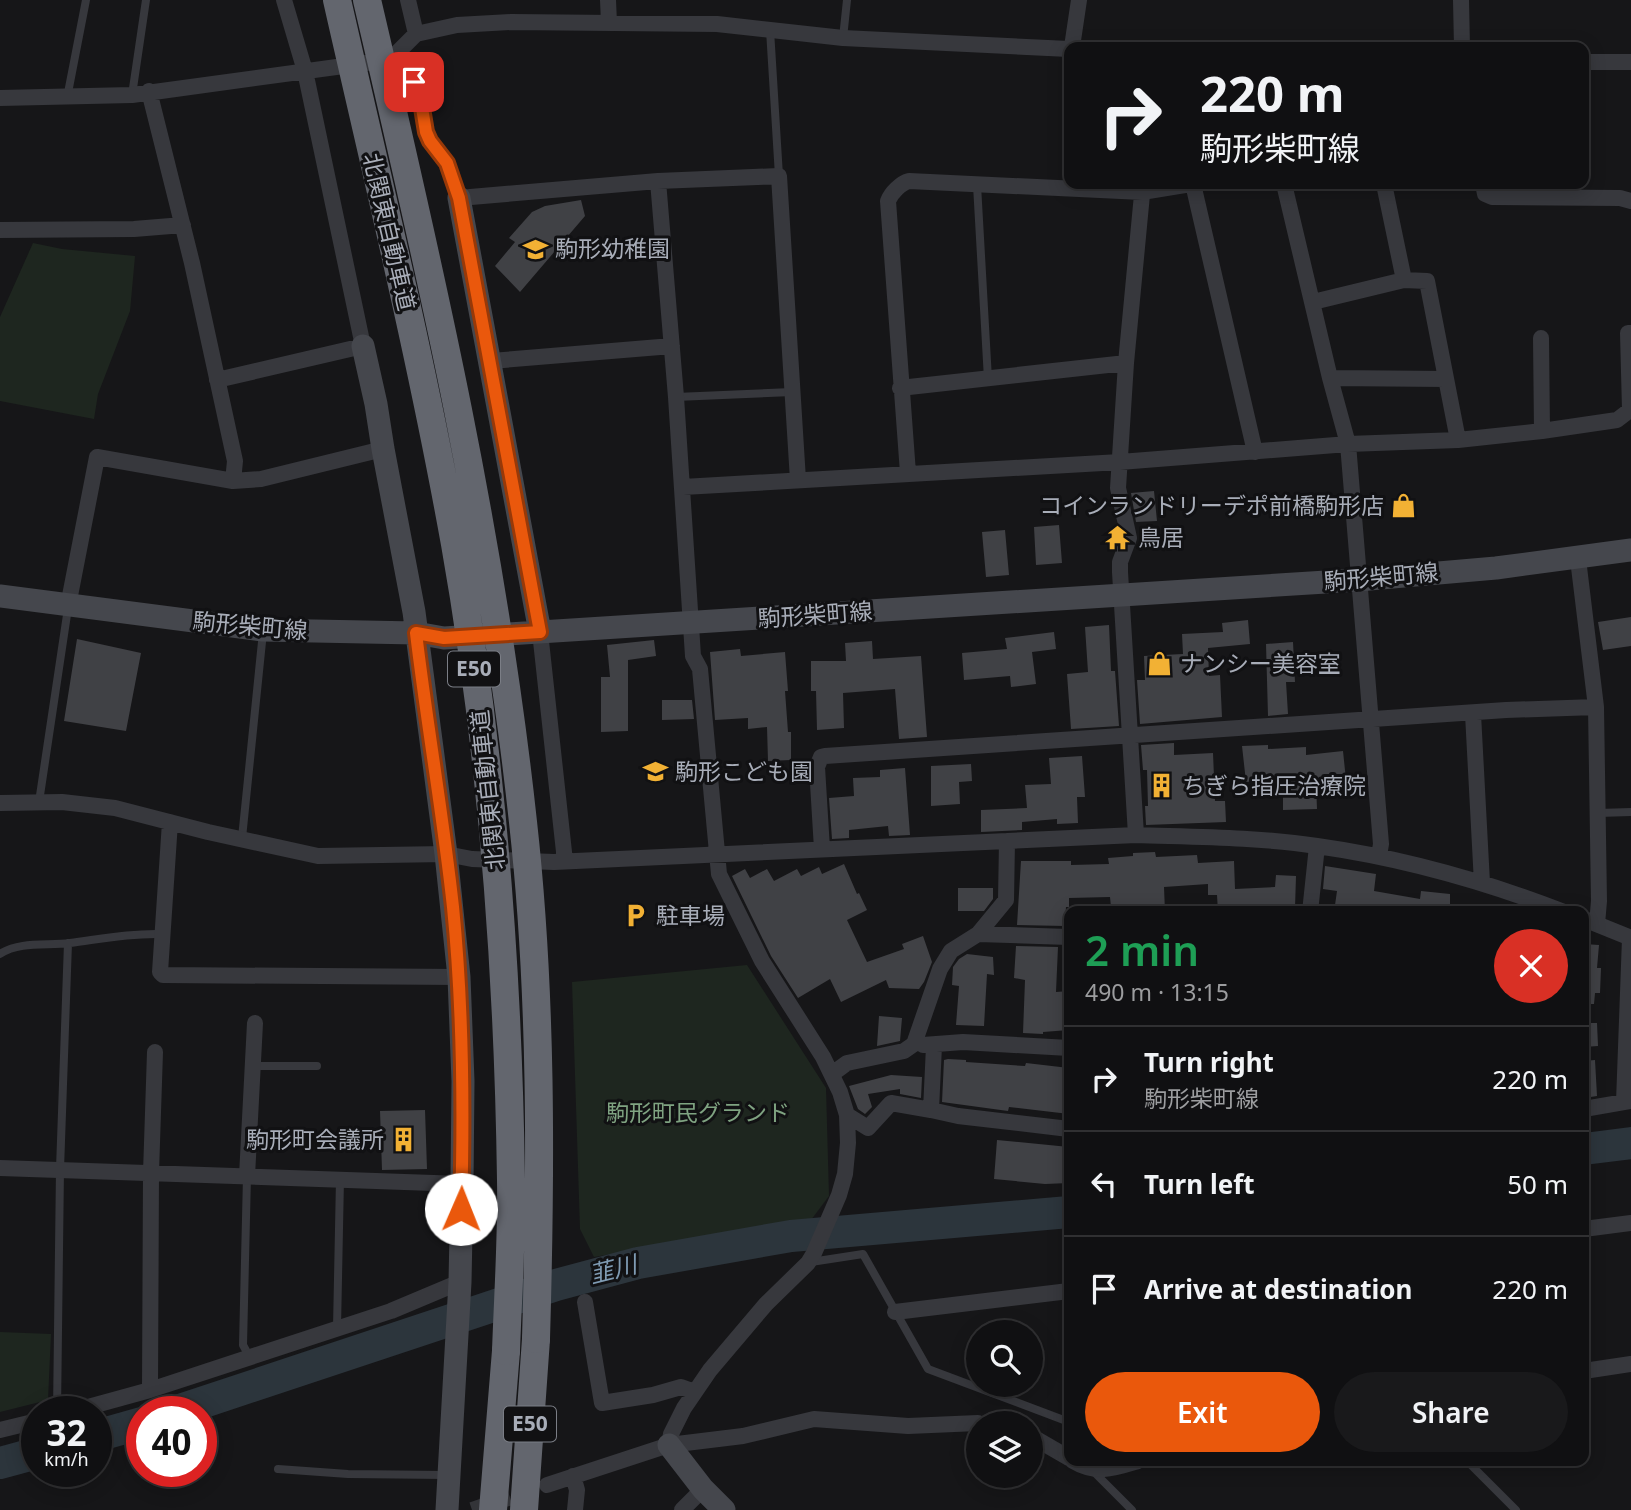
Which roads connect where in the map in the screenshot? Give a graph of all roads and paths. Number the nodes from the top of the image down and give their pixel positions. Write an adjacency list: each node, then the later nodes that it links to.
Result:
1 (86, 0): 25 (lane)
2 (146, 0): 23 (lane)
3 (284, 0): 21 (street)
4 (337, 0): 154 (highway, 北関東自動車道 / E50, bridge)
5 (367, 0): 155 (highway, 北関東自動車道 / E50, bridge)
6 (408, 0): 13 (street)
7 (608, 0): 11 (street)
8 (847, 0): 14 (lane)
9 (1079, 0): 15 (street)
10 (1461, 0): 16 (street)
11 (609, 23): 12 (street); 13 (street)
12 (770, 30): 14 (street); 26 (lane)
13 (416, 34): 18 (street)
14 (844, 38): 17 (street)
15 (1072, 42)
16 (1462, 42)
17 (1064, 48)
18 (393, 57): 21 (street); 35 (street)
19 (1589, 62): 20 (street)
20 (1631, 62)
21 (305, 71): 22 (street); 43 (street)
22 (149, 91): 23 (street); 37 (street)
23 (132, 95): 25 (street)
24 (0, 98): 25 (street)
25 (67, 98)
26 (779, 176): 27 (street); 52 (street)
27 (658, 181): 35 (street); 44 (street)
28 (977, 185): 29 (street); 48 (lane); 51 (street)
29 (1064, 187)
30 (1142, 189): 46 (street)
31 (1193, 189): 58 (street)
32 (1285, 189): 40 (street)
33 (1385, 189): 39 (street)
34 (1484, 189): 36 (street)
35 (459, 198): 45 (street)
36 (1631, 201)
37 (183, 225): 38 (street); 50 (street)
38 (0, 230)
39 (1405, 280): 40 (street); 49 (street)
40 (1313, 302): 47 (street)
41 (1631, 333): 54 (street)
42 (1541, 338): 54 (street)
43 (363, 346): 50 (street); 57 (street)
44 (673, 346): 45 (street); 53 (street)
45 (491, 361): 72 (street)
46 (1125, 363): 48 (street); 59 (street)
47 (1329, 378): 49 (street); 56 (street)
48 (988, 379): 51 (street)
49 (1446, 379): 55 (street)
50 (217, 380): 62 (street)
51 (900, 388): 60 (street)
52 (792, 392): 53 (lane); 61 (street)
53 (676, 397): 63 (street)
54 (1542, 431): 55 (street)
55 (1458, 440): 56 (street)
56 (1348, 444): 58 (street); 66 (street)
57 (383, 449): 62 (street); 73 (street)
58 (1255, 452): 59 (street)
59 (1120, 462): 60 (street); 67 (street)
60 (908, 473): 61 (street)
61 (798, 480): 63 (street)
62 (233, 481): 69 (street)
63 (683, 487): 70 (street)
64 (1631, 550): 65 (street, 駒形柴町線)
65 (1578, 559): 66 (street, 駒形柴町線); 74 (street)
66 (1358, 580): 67 (street, 駒形柴町線); 76 (street)
67 (1121, 595): 70 (street, 駒形柴町線); 77 (street)
68 (0, 596): 69 (street, 駒形柴町線)
69 (68, 606): 71 (street, 駒形柴町線); 78 (lane)
70 (692, 623): 72 (street, 駒形柴町線); 89 (street)
71 (263, 630): 73 (street, 駒形柴町線); 84 (lane)
72 (540, 632): 73 (street, 駒形柴町線); 91 (street)
73 (416, 633): 88 (street)
74 (1596, 707): 75 (street); 80 (street)
75 (1473, 714): 76 (street); 92 (street)
76 (1371, 721): 77 (street); 90 (street)
77 (1130, 735): 83 (street); 87 (street)
78 (39, 802): 79 (street); 82 (street)
79 (0, 803)
80 (1598, 813): 81 (lane); 95 (street)
81 (1631, 813)
82 (170, 822): 84 (street); 96 (street)
83 (1136, 835): 85 (street); 86 (street)
84 (242, 838): 88 (street)
85 (1007, 841): 87 (street); 97 (street)
86 (1317, 846): 90 (street); 93 (street)
87 (822, 849): 89 (street)
88 (446, 854): 91 (street); 102 (street)
89 (717, 855): 91 (street); 110 (street)
90 (1379, 856): 92 (street)
91 (565, 861)
92 (1482, 883): 94 (street)
93 (1311, 906)
94 (1532, 906)
95 (1590, 922): 99 (street)
96 (163, 934): 100 (lane); 102 (street)
97 (978, 934): 98 (street); 104 (street)
98 (1064, 937)
99 (1631, 938): 111 (street)
100 (68, 943): 101 (lane); 117 (lane)
101 (0, 954)
102 (459, 976): 121 (street)
103 (255, 1023): 108 (street)
104 (914, 1044): 105 (street); 110 (street)
105 (934, 1046): 106 (street); 113 (street)
106 (1064, 1048)
107 (155, 1052): 118 (street)
108 (253, 1066): 109 (lane); 119 (street)
109 (317, 1066)
110 (832, 1074): 114 (street)
111 (1628, 1101): 112 (street)
112 (1589, 1108)
113 (931, 1110): 114 (street); 115 (street)
114 (847, 1115): 124 (street)
115 (1064, 1128)
116 (0, 1168): 117 (street)
117 (60, 1169): 118 (street); 135 (lane)
118 (151, 1173): 119 (street); 133 (street)
119 (247, 1176): 120 (street); 130 (lane)
120 (340, 1179): 121 (street); 129 (lane)
121 (462, 1184): 125 (street)
122 (1631, 1223): 123 (street)
123 (1589, 1228)
124 (811, 1258): 128 (lane); 134 (street)
125 (459, 1286): 129 (street); 149 (street)
126 (1064, 1292): 128 (street)
127 (585, 1302): 134 (street)
128 (895, 1311): 137 (lane)
129 (337, 1328): 130 (street)
130 (248, 1356): 133 (street)
131 (1631, 1364): 132 (street)
132 (1589, 1370)
133 (150, 1390): 136 (street)
134 (695, 1392): 142 (street)
135 (57, 1396)
136 (112, 1400)
137 (1064, 1420)
138 (966, 1424): 142 (street)
139 (21, 1425): 140 (street)
140 (0, 1430)
141 (1043, 1443): 143 (street)
142 (669, 1445): 150 (street); 152 (street)
143 (1064, 1456)
144 (1084, 1466): 148 (street)
145 (1122, 1466): 148 (street)
146 (1472, 1466): 160 (lane)
147 (278, 1469): 149 (lane)
148 (1091, 1469): 159 (lane)
149 (449, 1475): 153 (street)
150 (573, 1476): 151 (street); 156 (street)
151 (547, 1485)
152 (703, 1489): 157 (street); 158 (street)
153 (447, 1510)
154 (493, 1510)
155 (524, 1510)
156 (575, 1510)
157 (682, 1510)
158 (724, 1510)
159 (1132, 1510)
160 (1516, 1510)

